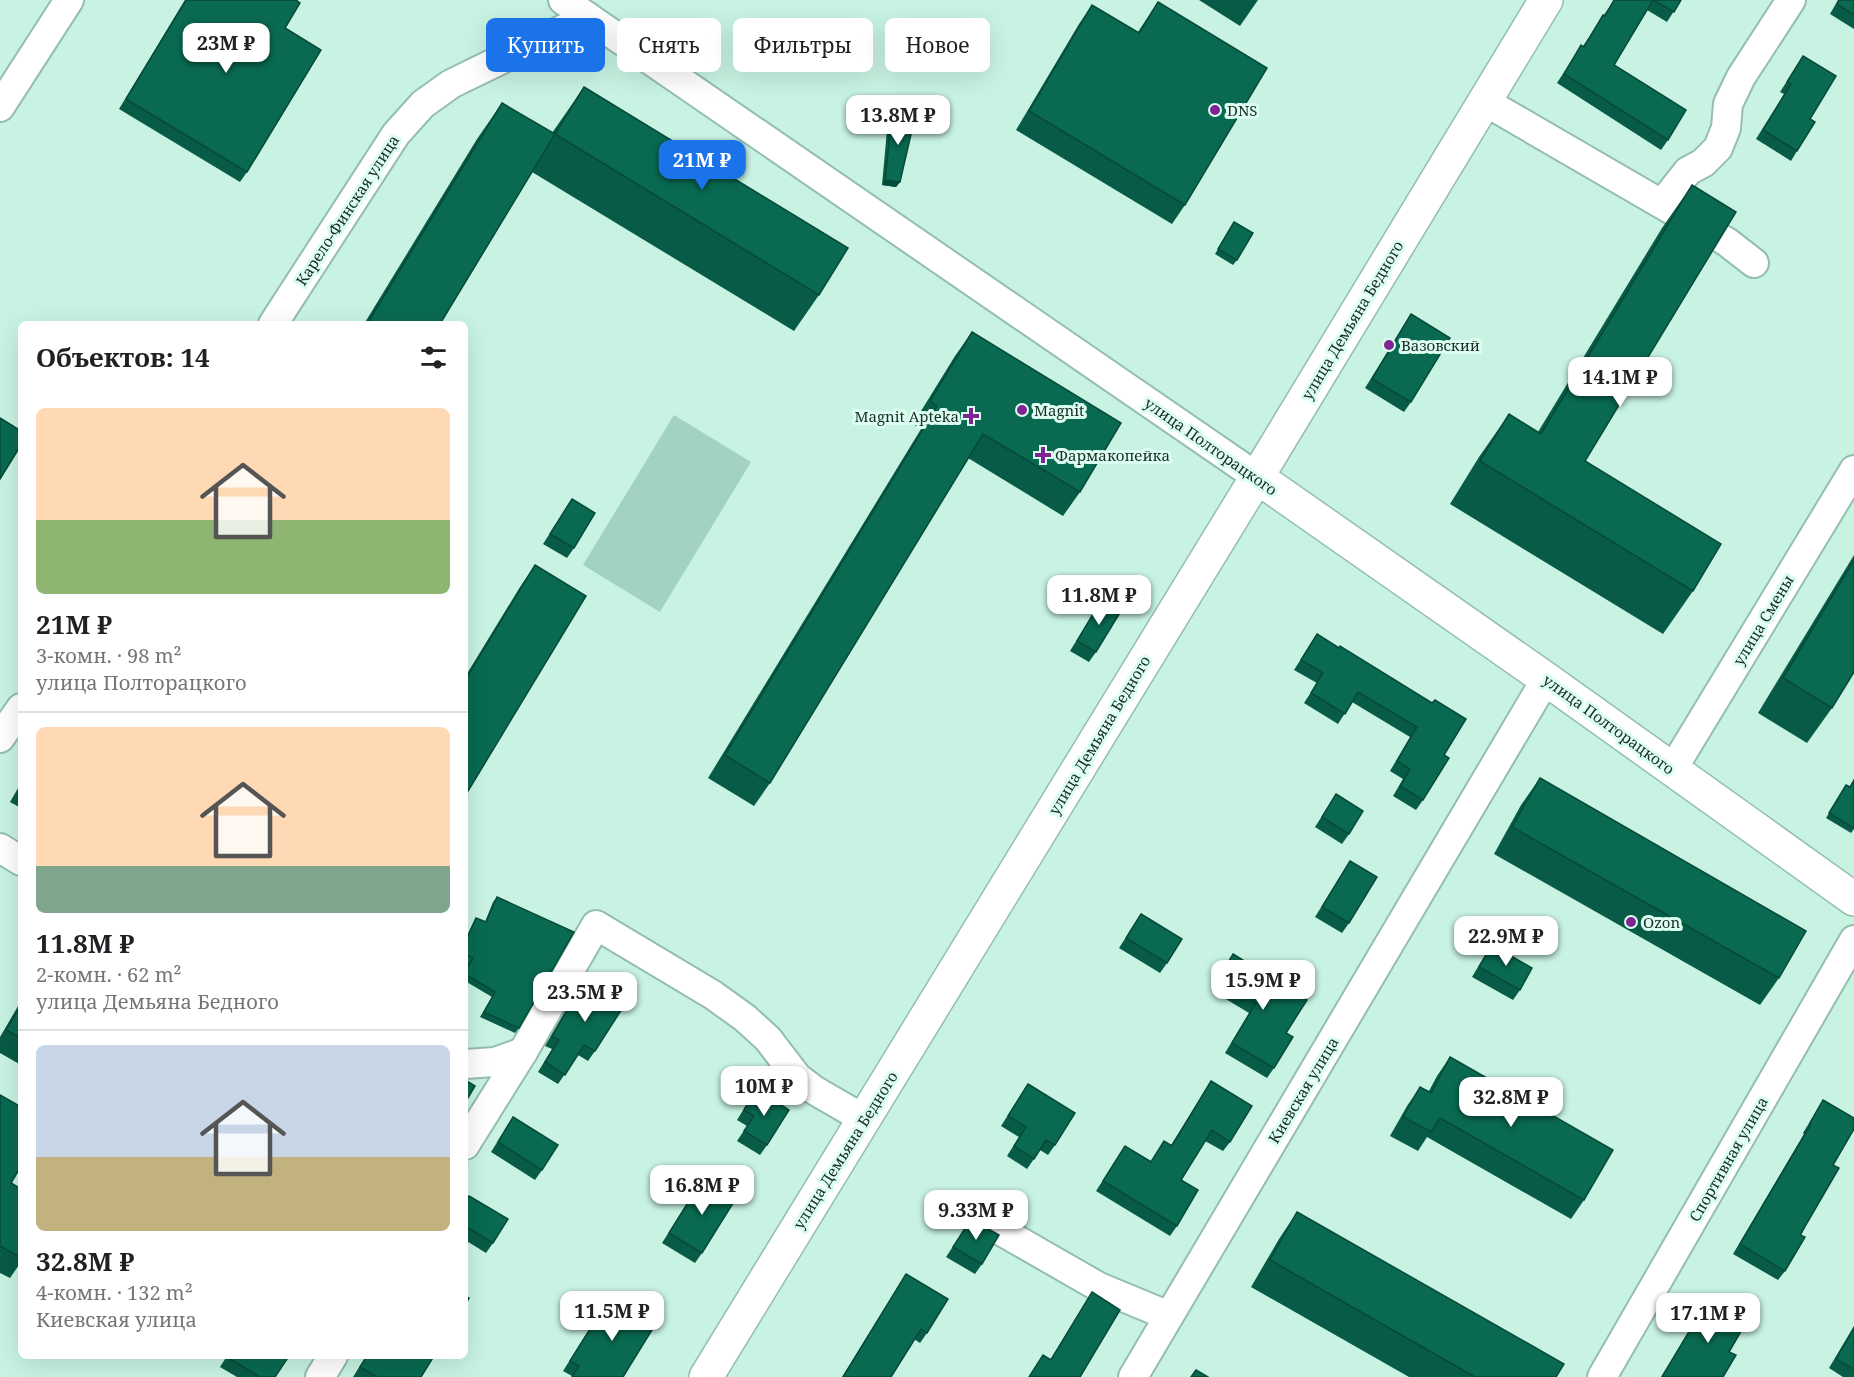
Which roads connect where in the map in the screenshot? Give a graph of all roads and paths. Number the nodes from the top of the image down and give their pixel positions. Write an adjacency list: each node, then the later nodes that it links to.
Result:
1 (69, 0): 7 (street)
2 (563, 0): 5 (street, улица Полторацкого)
3 (1546, 0): 6 (main road, улица Демьяна Бедного)
4 (1791, 0): 8 (street)
5 (588, 17): 10 (street, Карело-Финская улица); 12 (street, улица Полторацкого)
6 (1484, 101): 8 (street); 12 (main road, улица Демьяна Бедного)
7 (0, 107)
8 (1662, 204): 9 (street)
9 (1754, 263)
10 (275, 321)
11 (1854, 470): 16 (street, улица Смены)
12 (1257, 477): 13 (main road, улица Полторацкого); 23 (main road, улица Демьяна Бедного)
13 (1546, 679): 16 (main road, улица Полторацкого); 26 (street, Киевская улица)
14 (18, 712): 15 (street)
15 (0, 738)
16 (1672, 770): 19 (main road, улица Полторацкого)
17 (0, 848): 18 (street)
18 (18, 859)
19 (1854, 899)
20 (1854, 940): 31 (street, Спортивная улица)
21 (523, 1052): 22 (street); 23 (street); 24 (street)
22 (468, 1064)
23 (864, 1119): 29 (main road, улица Демьяна Бедного)
24 (468, 1140)
25 (961, 1208): 26 (street)
26 (1169, 1316): 30 (street, Киевская улица)
27 (331, 1359): 28 (street)
28 (320, 1377)
29 (706, 1377)
30 (1133, 1377)
31 (1602, 1377)

